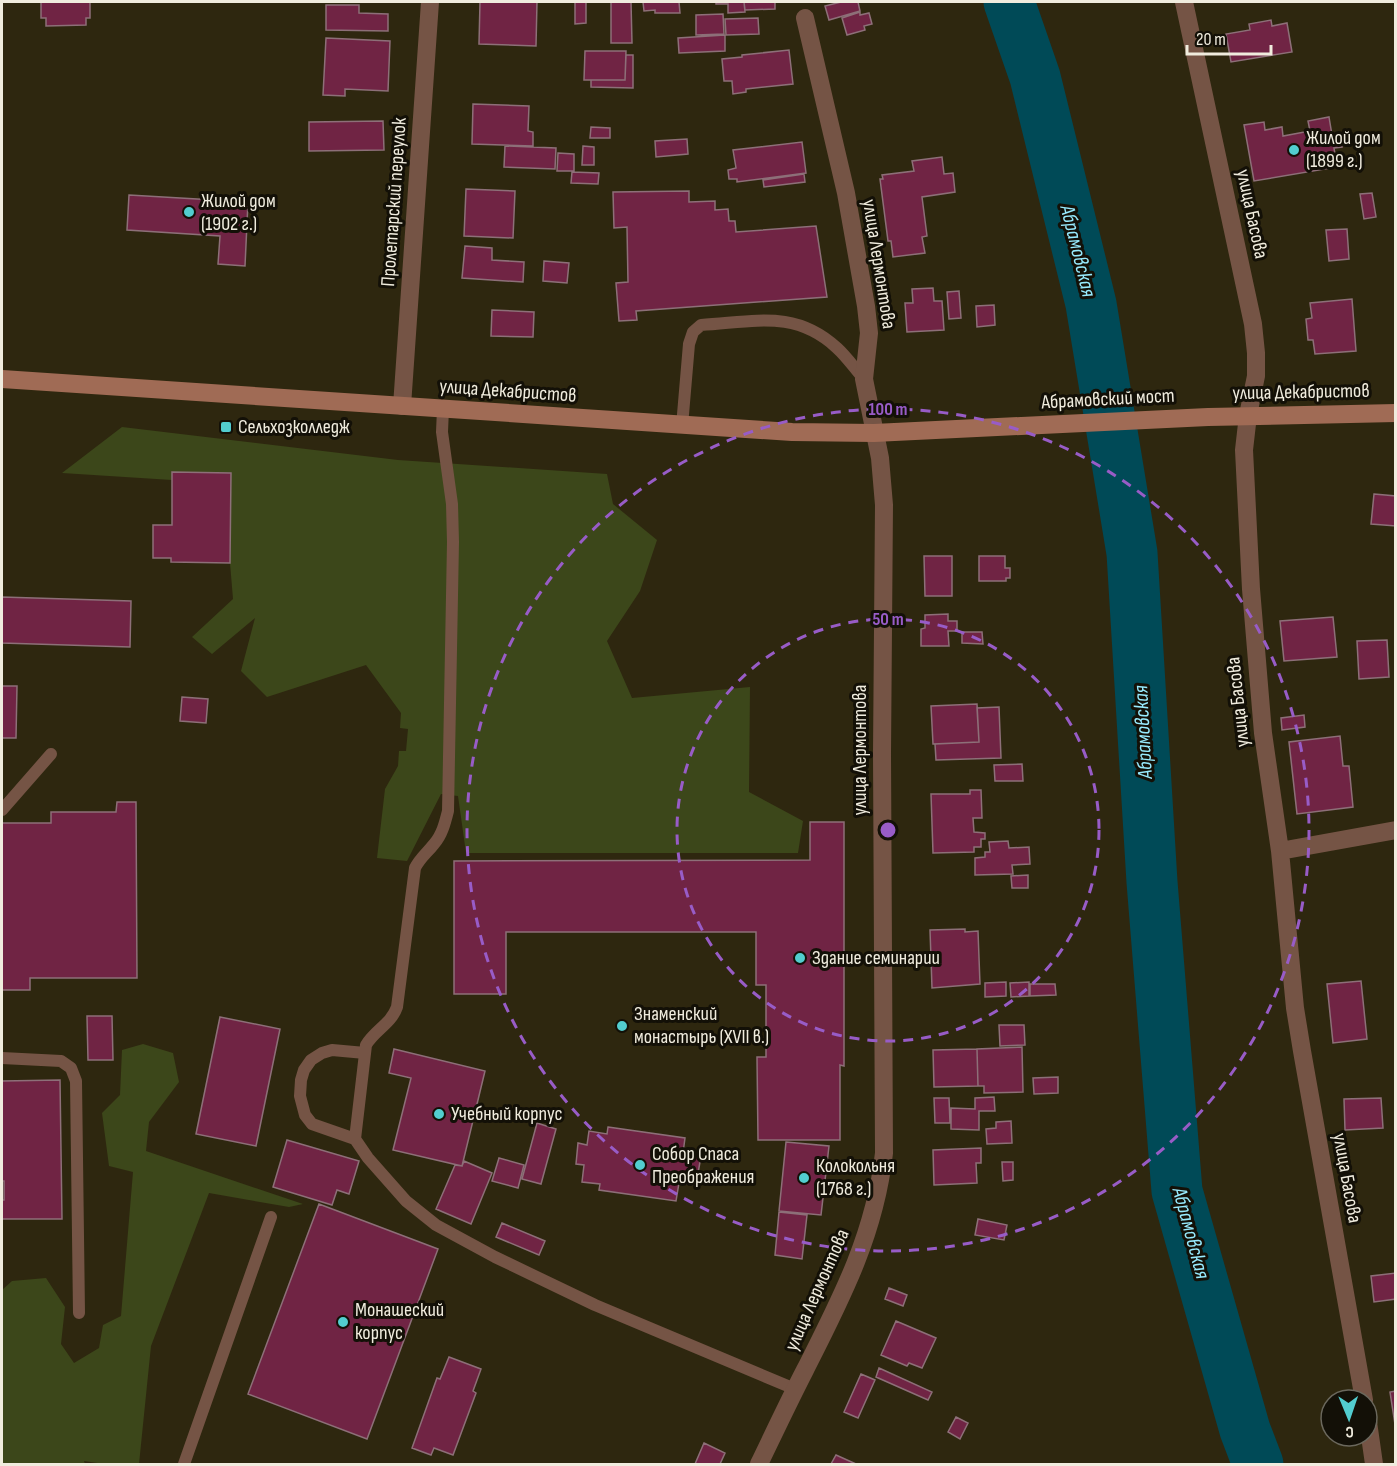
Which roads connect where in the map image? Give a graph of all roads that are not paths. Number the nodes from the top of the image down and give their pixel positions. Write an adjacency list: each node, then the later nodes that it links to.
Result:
1 (430, 2): 6 (street, Пролетарский переулок)
2 (1184, 2): 9 (street, улица Басова)
3 (805, 18): 4 (street, улица Лермонтова)
4 (864, 379): 11 (lane); 13 (street, улица Лермонтова)
5 (2, 380): 6 (street, улица Декабристов)
6 (402, 406): 7 (street, улица Декабристов)
7 (443, 409): 11 (street, улица Декабристов); 18 (lane)
8 (1395, 413): 9 (street, улица Декабристов)
9 (1248, 415): 10 (street, улица Декабристов); 17 (street, улица Басова)
10 (1208, 417): 12 (street, Абрамовский мост)
11 (682, 426): 13 (street, улица Декабристов)
12 (1011, 426): 13 (street, улица Декабристов)
13 (874, 433): 24 (street, улица Лермонтова)
14 (51, 754): 15 (lane)
15 (2, 810)
16 (1395, 830): 17 (street)
17 (1280, 851): 23 (street, улица Басова)
18 (364, 1053): 20 (lane); 20 (lane)
19 (2, 1058): 22 (lane)
20 (355, 1138): 24 (lane)
21 (271, 1217): 26 (lane)
22 (79, 1313)
23 (1362, 1388)
24 (795, 1389): 27 (street, улица Лермонтова)
25 (1372, 1448): 28 (street)
26 (184, 1464)
27 (759, 1464)
28 (1374, 1464)

